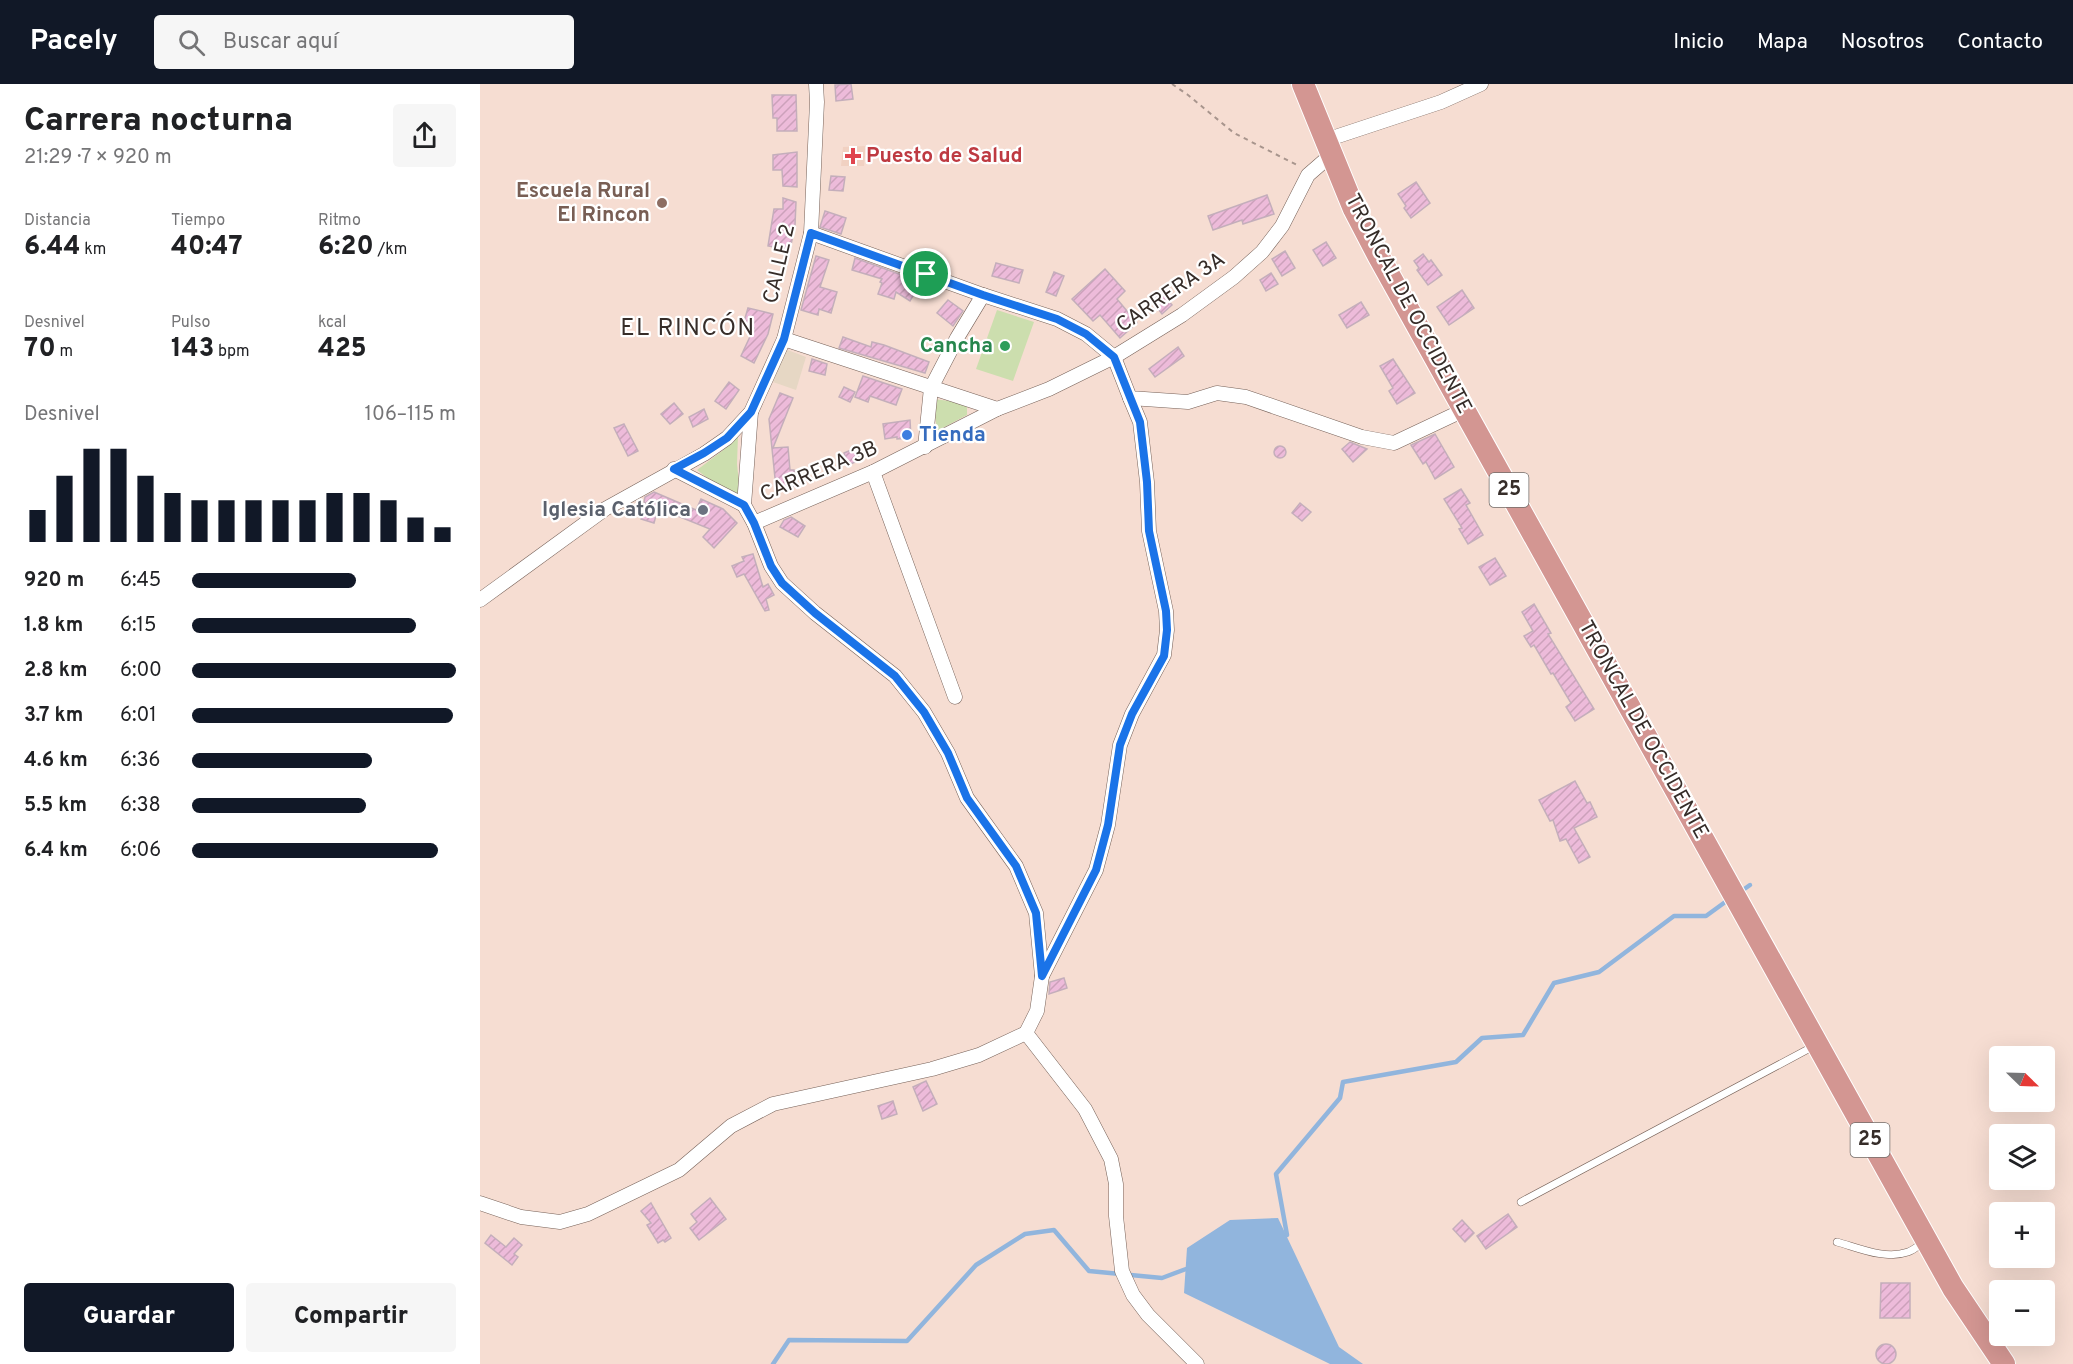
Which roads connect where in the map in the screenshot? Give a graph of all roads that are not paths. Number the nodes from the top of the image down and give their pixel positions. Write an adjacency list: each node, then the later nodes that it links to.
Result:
1 (816, 84): 5 (street, CALLE 2)
2 (1303, 84): 4 (highway, TRONCAL DE OCCIDENTE / 25)
3 (1480, 84): 4 (street)
4 (1328, 148): 8 (street, CARRERA 3A); 12 (highway, TRONCAL DE OCCIDENTE / 25)
5 (811, 233): 6 (street); 7 (street, CALLE 2)
6 (983, 295): 8 (street); 9 (street)
7 (784, 339): 9 (street); 13 (street, CALLE 2)
8 (1114, 357): 10 (street); 11 (street, CARRERA 3A)
9 (931, 388): 11 (street); 14 (street)
10 (1130, 398): 12 (street); 21 (street)
11 (997, 409): 14 (street, CARRERA 3B)
12 (1464, 410): 23 (highway, TRONCAL DE OCCIDENTE / 25)
13 (751, 412): 15 (street, CALLE 2); 17 (street)
14 (925, 447): 16 (street, CARRERA 3B)
15 (674, 469): 17 (street, CARRERA 3B); 19 (street, CALLE 2)
16 (873, 472): 18 (street, CARRERA 3B); 20 (street)
17 (744, 505): 18 (street, CARRERA 3B)
18 (754, 523): 21 (street, CARRERA 3B)
19 (480, 600)
20 (955, 697)
21 (1042, 976): 22 (street)
22 (1026, 1033): 25 (street); 28 (street)
23 (1816, 1045): 24 (lane); 26 (highway, TRONCAL DE OCCIDENTE / 25)
24 (1521, 1202)
25 (480, 1203)
26 (1926, 1240): 27 (lane); 29 (highway, TRONCAL DE OCCIDENTE / 25)
27 (1837, 1242)
28 (1197, 1364)
29 (2004, 1364)

